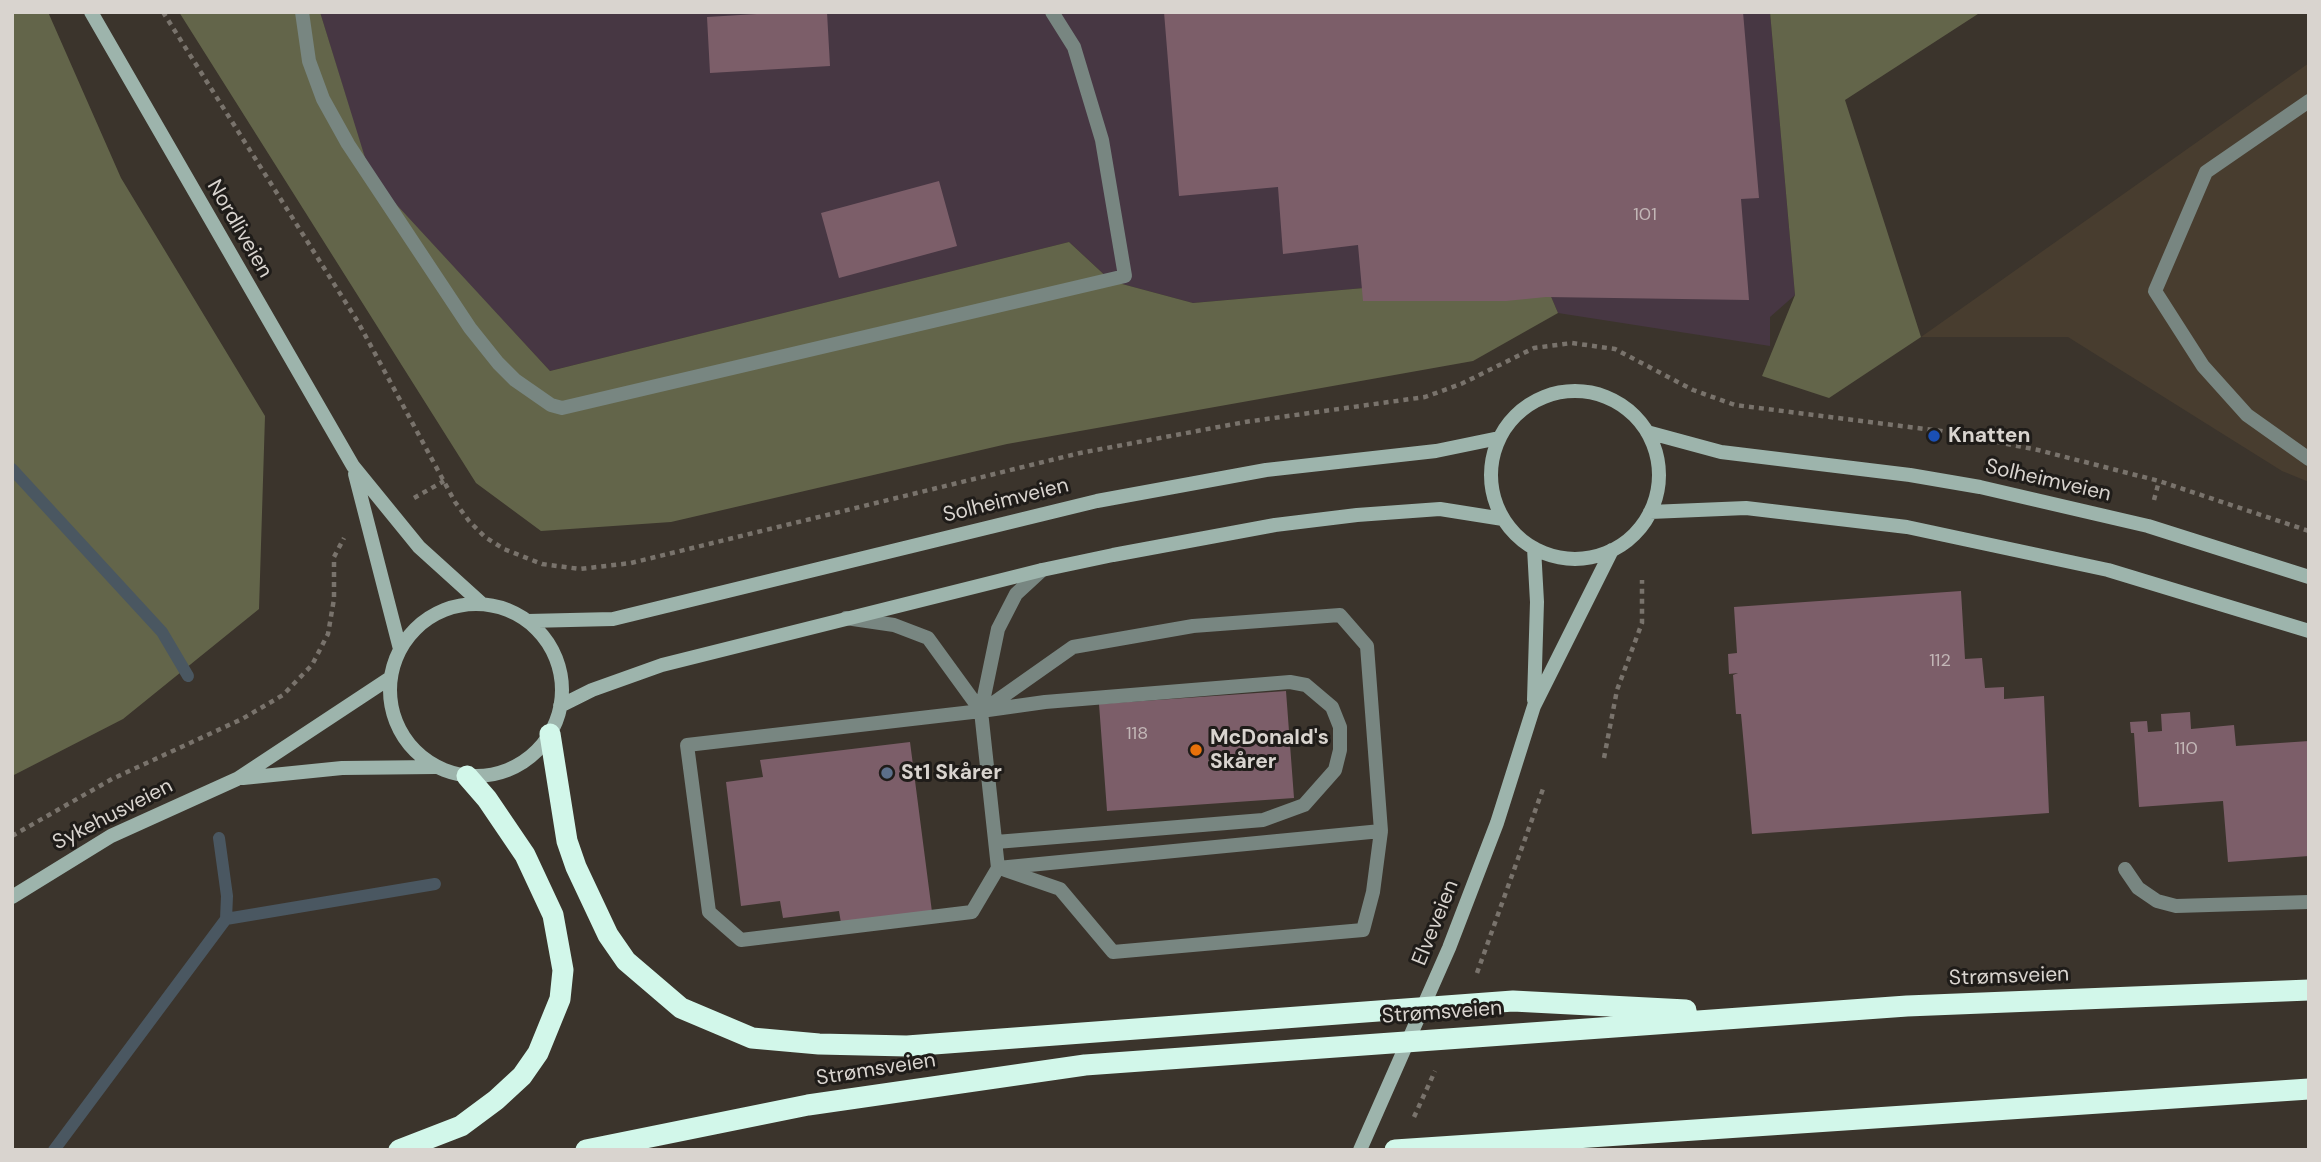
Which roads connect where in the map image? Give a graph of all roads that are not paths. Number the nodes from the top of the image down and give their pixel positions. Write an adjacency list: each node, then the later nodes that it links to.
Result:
1 (91, 12): 8 (main road, Nordliveien)
2 (302, 12): 3 (lane)
3 (1052, 12)
4 (2309, 101): 7 (lane)
5 (1647, 432): 6 (main road); 9 (main road); 14 (main road, Solheimveien)
6 (1499, 438): 10 (main road); 17 (main road, Solheimveien)
7 (2309, 459)
8 (352, 466): 15 (main road, Nordliveien); 19 (main road, Nordliveien)
9 (1650, 512): 12 (main road); 18 (main road)
10 (1503, 519): 11 (main road); 13 (main road)
11 (1534, 548): 12 (main road); 22 (main road, Elveveien)
12 (1612, 550): 22 (main road, Elveveien)
13 (1042, 570): 16 (main road); 23 (lane)
14 (2309, 577)
15 (482, 604): 17 (main road); 19 (main road)
16 (845, 618): 21 (main road); 23 (lane)
17 (528, 621): 21 (main road)
18 (2309, 632)
19 (400, 649): 20 (main road)
20 (390, 678): 25 (main road); 27 (main road, Sykehusveien)
21 (560, 706): 24 (main road)
22 (1534, 706): 39 (main road, Elveveien)
23 (981, 711): 28 (lane); 29 (lane); 29 (lane); 30 (lane)
24 (550, 734): 26 (main road); 35 (highway)
25 (437, 767): 26 (main road); 27 (main road, Sykehusveien)
26 (467, 776): 37 (highway)
27 (237, 779): 32 (main road, Sykehusveien)
28 (1381, 831): 30 (lane); 30 (lane)
29 (996, 842): 30 (lane)
30 (998, 868)
31 (2125, 869): 33 (lane)
32 (12, 897)
33 (2309, 902)
34 (2309, 990): 35 (highway, Strømsveien)
35 (1783, 1015): 38 (highway, Strømsveien)
36 (2309, 1089): 40 (highway)
37 (399, 1150)
38 (586, 1150)
39 (1360, 1150)
40 (1395, 1150)

